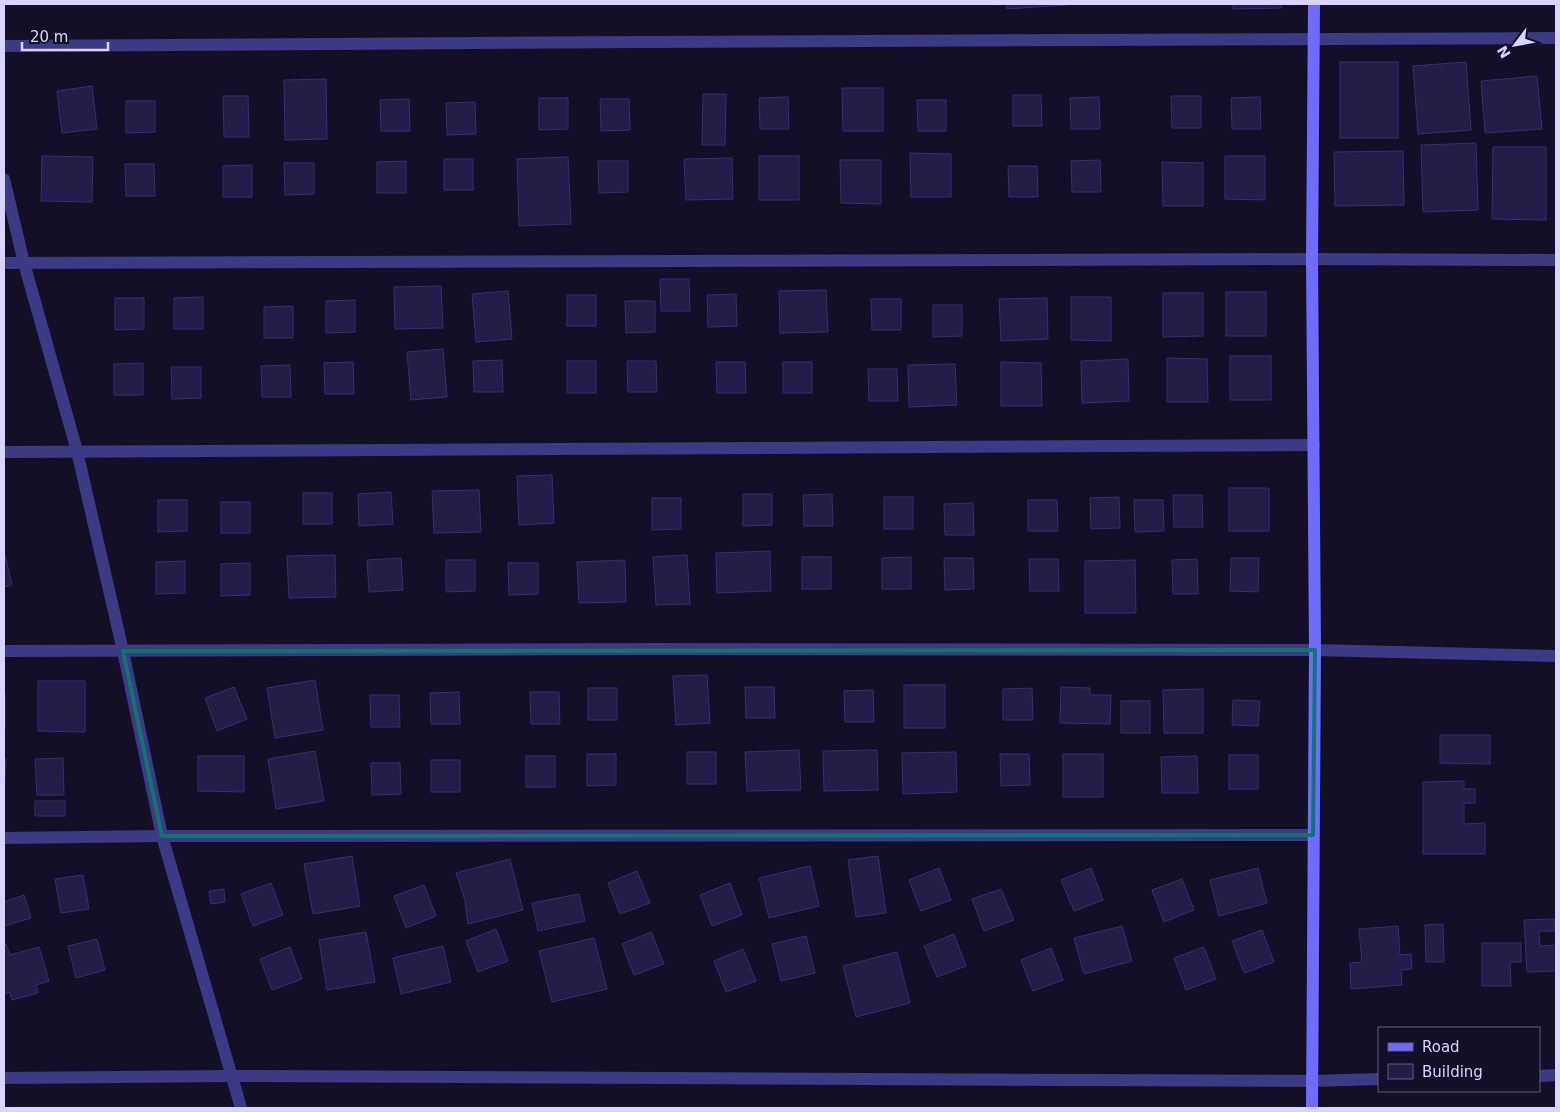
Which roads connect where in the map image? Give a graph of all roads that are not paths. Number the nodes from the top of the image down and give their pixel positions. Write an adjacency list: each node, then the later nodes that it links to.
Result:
1 (1314, 4): 3 (street)
2 (1556, 38): 3 (street)
3 (1315, 40): 4 (street); 6 (street)
4 (4, 46)
5 (4, 179): 9 (street)
6 (1312, 259): 7 (street); 9 (street); 10 (street)
7 (1556, 260)
8 (4, 263): 9 (street)
9 (24, 263): 11 (street)
10 (1314, 445): 11 (street); 13 (street)
11 (77, 451): 12 (street); 15 (street)
12 (4, 452)
13 (1315, 650): 15 (street); 16 (street); 17 (street)
14 (4, 651): 15 (street)
15 (123, 651): 18 (street)
16 (1556, 656)
17 (1313, 835): 18 (street); 25 (street)
18 (162, 836): 19 (street); 20 (street)
19 (4, 838)
20 (232, 1076): 23 (street); 25 (street); 26 (street)
21 (1540, 1076): 22 (street)
22 (1556, 1076)
23 (4, 1078)
24 (1378, 1080): 25 (street)
25 (1312, 1081): 27 (street)
26 (240, 1108)
27 (1312, 1108)

